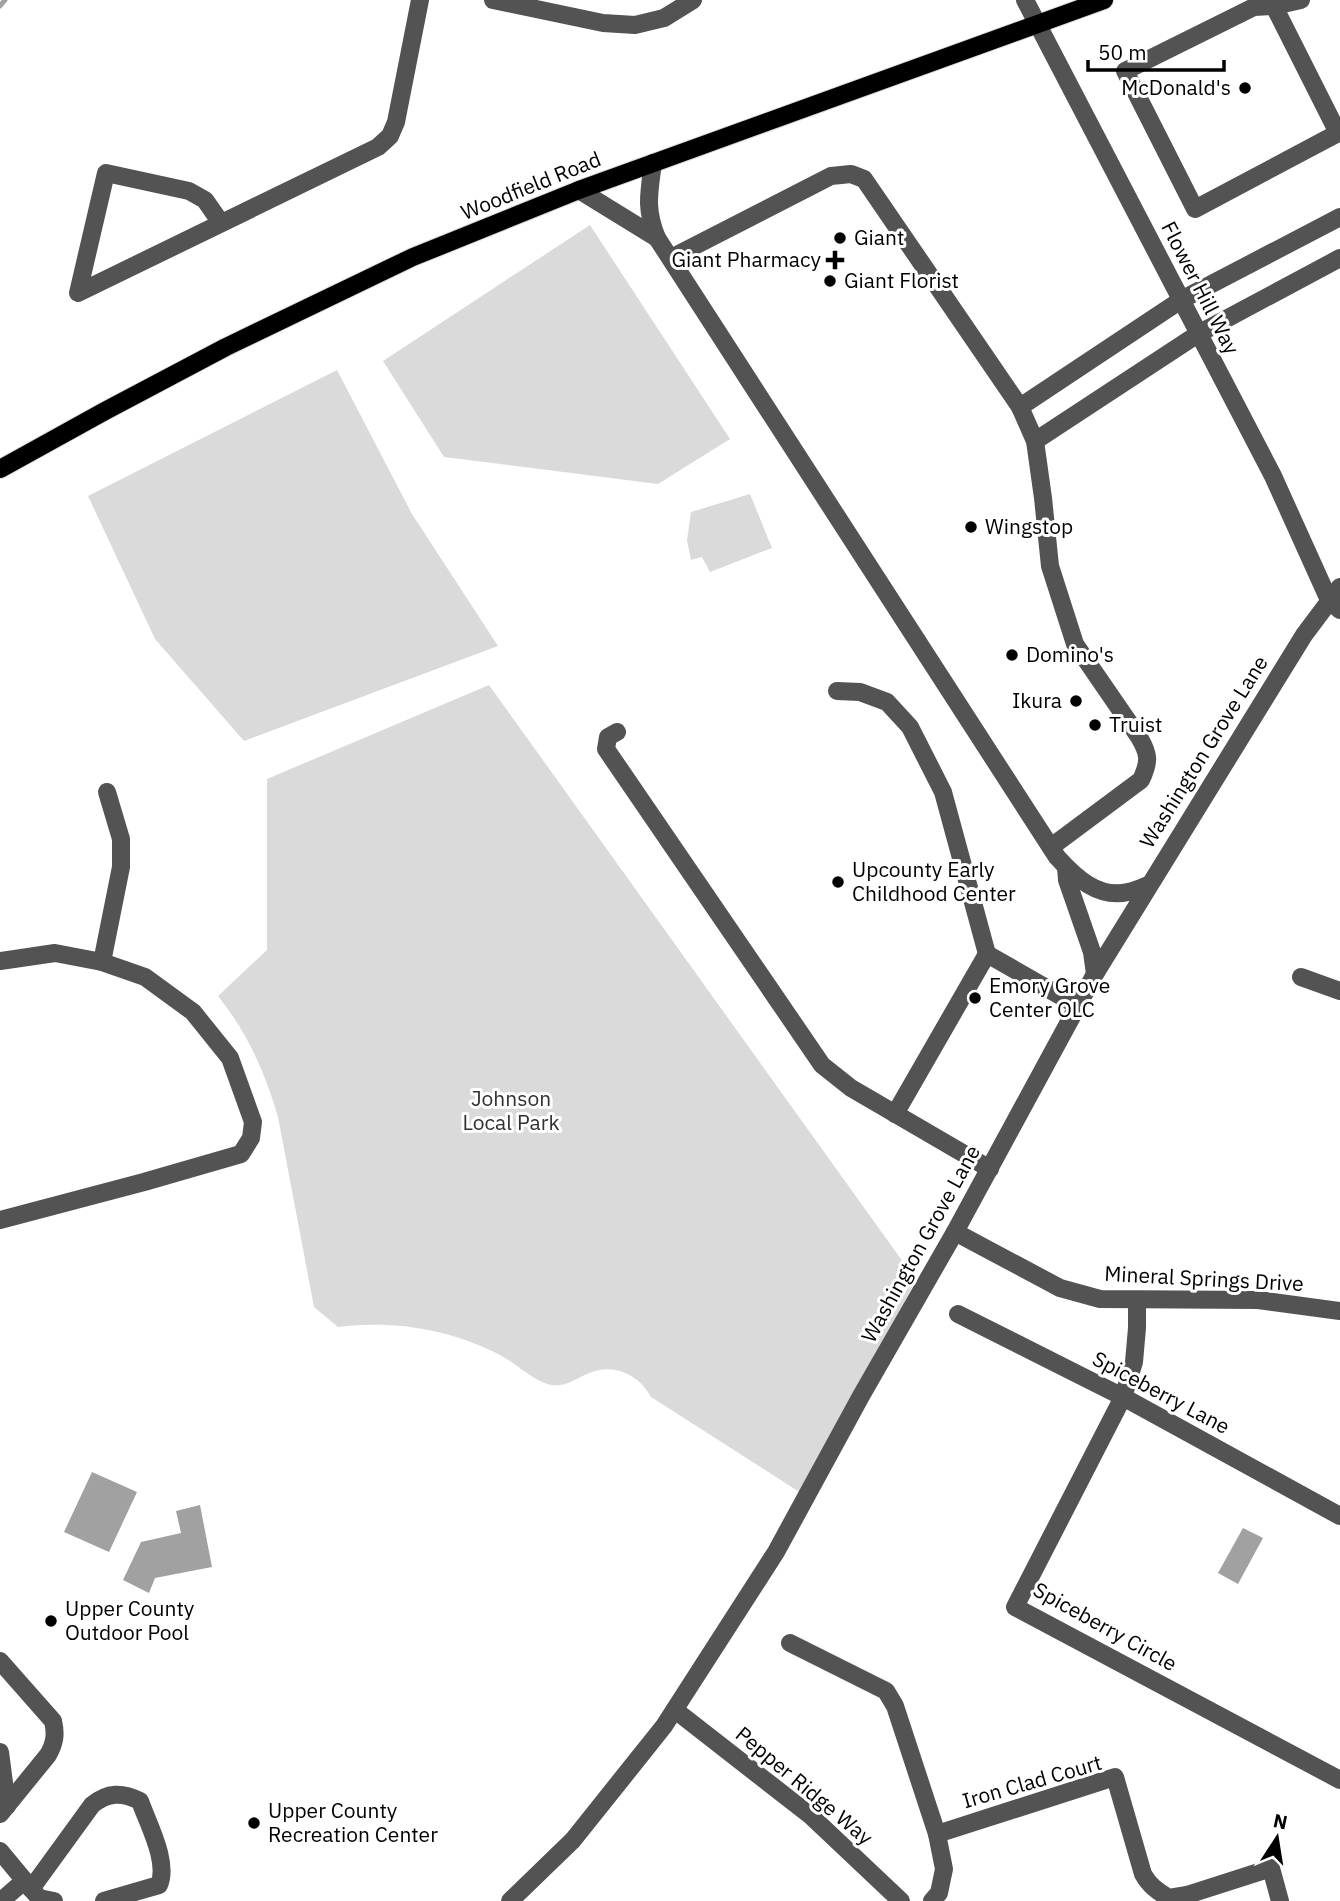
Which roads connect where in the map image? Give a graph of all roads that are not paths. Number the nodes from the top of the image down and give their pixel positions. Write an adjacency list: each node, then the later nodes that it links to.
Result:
1 (420, 0): 13 (street)
2 (492, 0): 3 (street)
3 (693, 0)
4 (1025, 0): 8 (street, Flower Hill Way)
5 (1104, 0): 8 (main road, Woodfield Road)
6 (1301, 0): 7 (street)
7 (1274, 6): 9 (street); 9 (street)
8 (1038, 24): 10 (main road, Woodfield Road); 17 (street, Flower Hill Way)
9 (1339, 133)
10 (653, 163): 11 (main road, Woodfield Road); 14 (street)
11 (579, 190): 14 (street); 21 (main road, Woodfield Road)
12 (1340, 217): 17 (street)
13 (220, 223): 13 (street)
14 (657, 238): 15 (street)
15 (671, 258): 19 (street); 26 (street)
16 (1340, 258): 18 (street)
17 (1181, 300): 18 (street, Flower Hill Way); 19 (street)
18 (1198, 334): 20 (street); 22 (street, Flower Hill Way)
19 (1020, 407): 20 (street)
20 (1035, 441): 26 (street)
21 (0, 469)
22 (1336, 599): 28 (street, Washington Grove Lane)
23 (837, 691): 29 (street)
24 (617, 732): 36 (street)
25 (107, 792): 31 (street)
26 (1051, 847): 27 (street)
27 (1066, 867): 28 (street); 32 (street)
28 (1149, 885): 32 (street, Washington Grove Lane)
29 (987, 954): 35 (street); 36 (street)
30 (0, 961): 31 (street)
31 (103, 962): 38 (street)
32 (1095, 974): 35 (street, Washington Grove Lane)
33 (1301, 977): 34 (street)
34 (1340, 990)
35 (1078, 1006): 37 (street, Washington Grove Lane)
36 (895, 1114): 37 (street)
37 (990, 1169): 39 (street, Washington Grove Lane)
38 (0, 1220)
39 (955, 1232): 40 (street, Mineral Springs Drive); 47 (street, Washington Grove Lane)
40 (1137, 1300): 41 (street, Mineral Springs Drive); 43 (street)
41 (1340, 1311)
42 (958, 1314): 43 (street, Spiceberry Lane)
43 (1123, 1398): 44 (street, Spiceberry Lane); 49 (street, Spiceberry Circle)
44 (1340, 1516)
45 (790, 1643): 51 (street)
46 (0, 1661): 50 (street)
47 (674, 1710): 57 (street, Washington Grove Lane); 58 (street, Pepper Ridge Way)
48 (0, 1752): 50 (street)
49 (1340, 1780)
50 (2, 1811)
51 (937, 1834): 54 (street, Iron Clad Court); 59 (street)
52 (0, 1851): 53 (street)
53 (37, 1894): 55 (street); 56 (street)
54 (1188, 1898): 60 (street, Iron Clad Court)
55 (1, 1901)
56 (104, 1901)
57 (510, 1901)
58 (901, 1901)
59 (932, 1901)
60 (1280, 1901)

